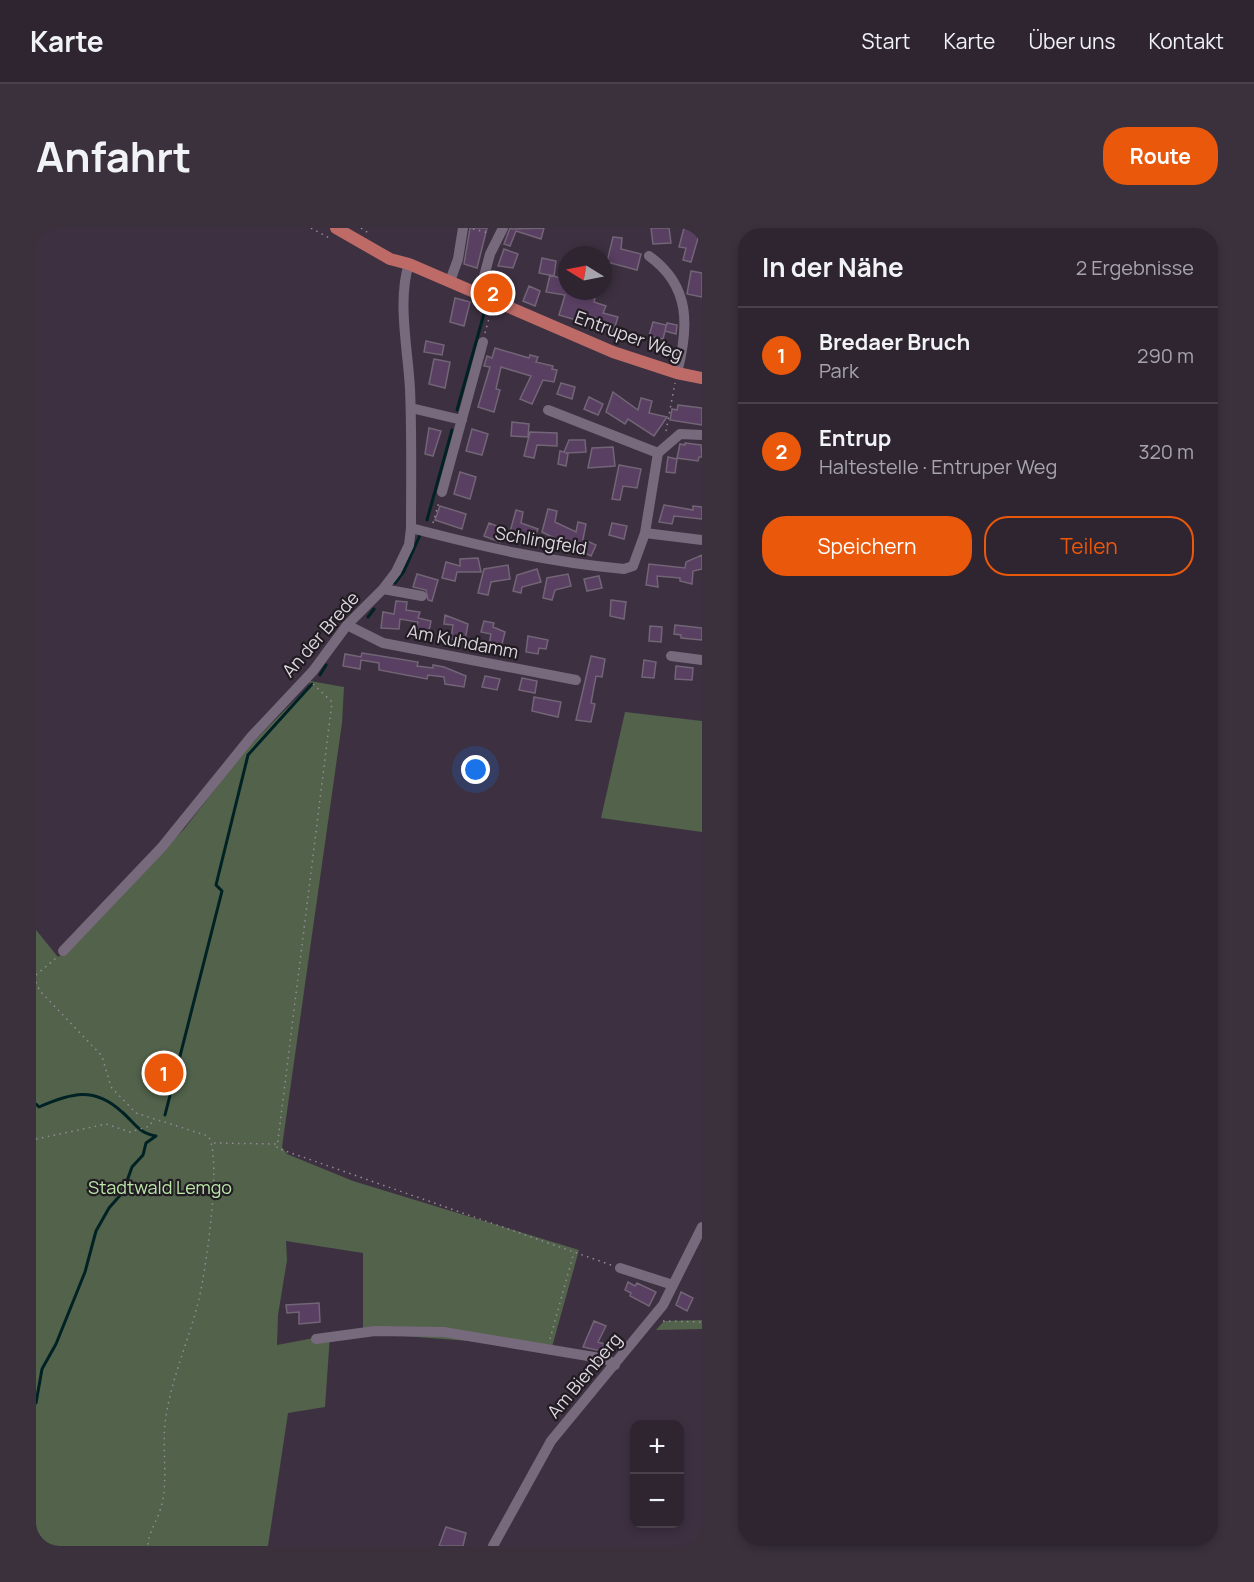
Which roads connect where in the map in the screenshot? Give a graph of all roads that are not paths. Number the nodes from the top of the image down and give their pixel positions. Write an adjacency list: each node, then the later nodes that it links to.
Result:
1 (336, 228): 5 (main road, Entruper Weg)
2 (468, 229): 6 (street)
3 (501, 232): 7 (street)
4 (649, 256): 9 (street)
5 (405, 263): 6 (main road, Entruper Weg); 11 (street, An der Brede)
6 (450, 281): 7 (main road, Entruper Weg)
7 (478, 295): 9 (main road, Entruper Weg)
8 (483, 342): 13 (street)
9 (677, 373): 10 (main road, Entruper Weg)
10 (702, 378)
11 (411, 408): 13 (street); 17 (street, An der Brede)
12 (548, 410): 15 (street)
13 (462, 420): 16 (street)
14 (702, 435): 15 (street)
15 (661, 452): 18 (street, Schlingfeld)
16 (442, 492)
17 (411, 528): 18 (street, Schlingfeld); 20 (street, An der Brede)
18 (645, 534): 19 (street)
19 (702, 540)
20 (383, 589): 21 (street); 22 (street, An der Brede)
21 (422, 597)
22 (347, 626): 25 (street, Am Kuhdamm); 26 (street, An der Brede)
23 (671, 656): 24 (street)
24 (702, 660)
25 (576, 680)
26 (63, 951)
27 (702, 1227): 29 (street, Am Bienberg)
28 (620, 1268): 29 (street)
29 (673, 1286): 31 (street, Am Bienberg)
30 (316, 1339): 31 (street)
31 (615, 1365): 32 (street, Am Bienberg)
32 (493, 1546)

